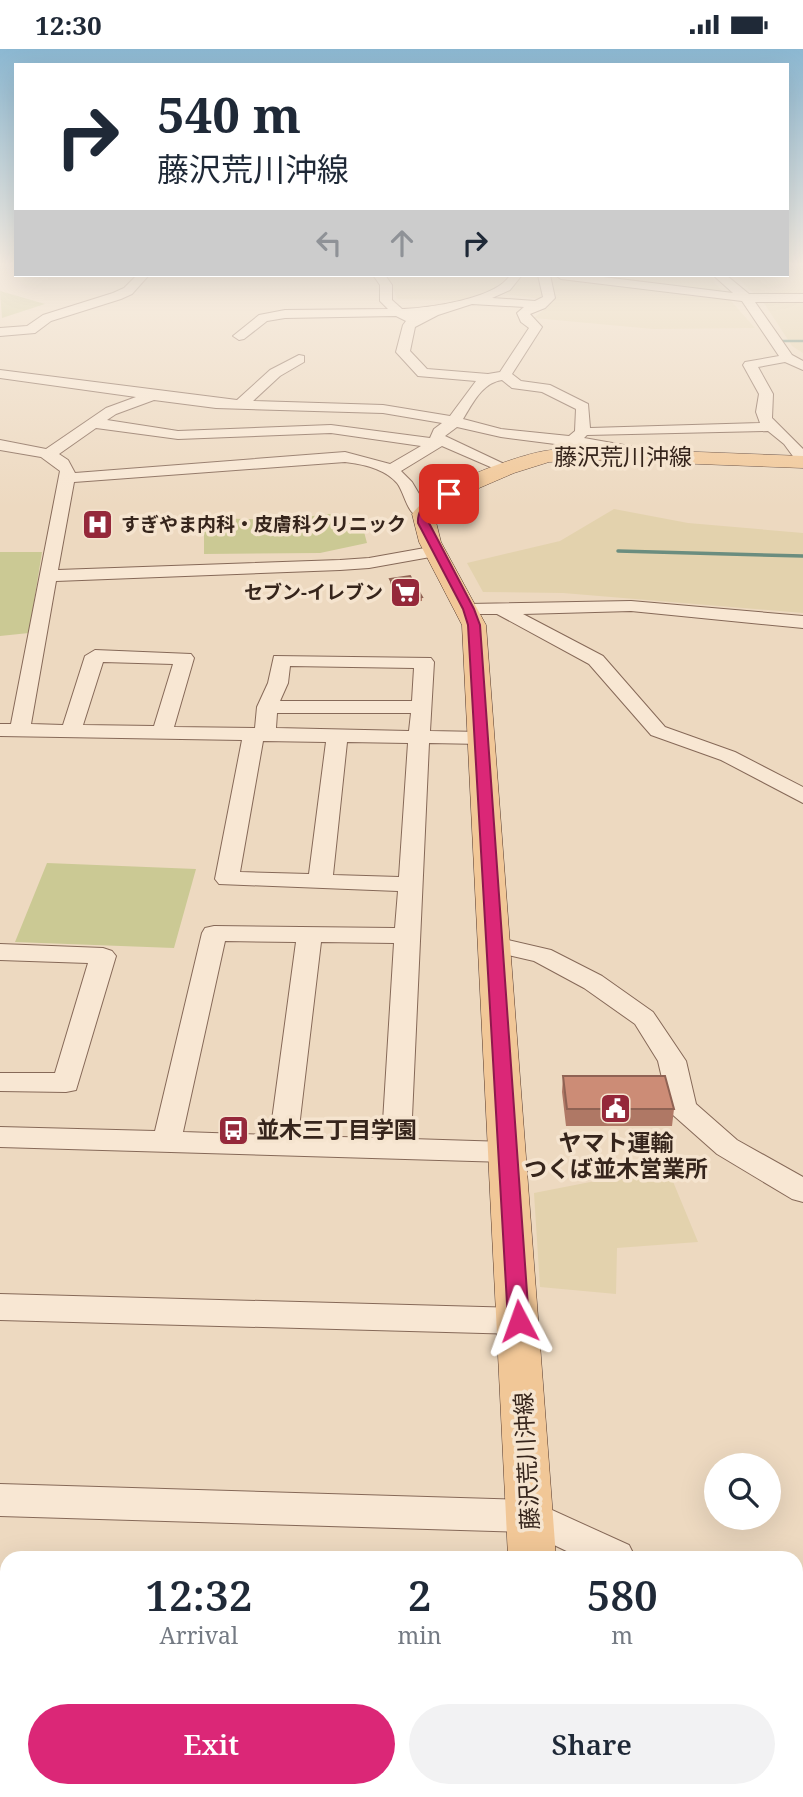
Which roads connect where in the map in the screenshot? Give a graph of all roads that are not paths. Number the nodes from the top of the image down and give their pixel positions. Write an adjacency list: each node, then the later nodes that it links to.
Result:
1 (405, 344): 9 (street)
2 (525, 344): 8 (street)
3 (776, 344): 4 (street)
4 (786, 358): 6 (street); 14 (street)
5 (299, 359): 11 (street)
6 (803, 366)
7 (0, 374): 10 (street)
8 (505, 375): 9 (street); 16 (street)
9 (488, 378): 12 (street)
10 (153, 395): 11 (street); 13 (street)
11 (241, 405): 12 (street)
12 (454, 422): 15 (street); 16 (street)
13 (94, 423): 15 (street); 18 (street)
14 (768, 427): 16 (street); 19 (street)
15 (437, 441): 20 (street); 21 (street)
16 (571, 443): 19 (main road, 藤沢荒川沖線); 20 (main road, 藤沢荒川沖線)
17 (0, 445): 18 (street)
18 (47, 455): 22 (street)
19 (803, 461)
20 (507, 469): 23 (main road, 藤沢荒川沖線)
21 (390, 471): 22 (street); 23 (street)
22 (68, 478): 25 (street)
23 (423, 514): 24 (main road, 藤沢荒川沖線)
24 (436, 551): 25 (street); 26 (main road, 藤沢荒川沖線)
25 (50, 576): 31 (street)
26 (468, 609): 27 (street); 37 (main road, 藤沢荒川沖線)
27 (500, 609): 28 (street); 38 (street)
28 (803, 622)
29 (267, 707): 30 (street); 30 (street); 34 (street)
30 (422, 707): 36 (street)
31 (10, 730): 32 (street)
32 (71, 731): 33 (street); 33 (street)
33 (162, 733): 34 (street)
34 (259, 734): 35 (street); 39 (street)
35 (337, 736): 36 (street); 39 (street)
36 (421, 737): 37 (street); 40 (street)
37 (482, 738): 43 (main road, 藤沢荒川沖線)
38 (803, 796)
39 (320, 882): 40 (street)
40 (410, 884): 42 (street)
41 (309, 935): 42 (street); 47 (street); 48 (street)
42 (407, 936): 49 (street)
43 (495, 945): 50 (main road, 藤沢荒川沖線); 51 (street)
44 (0, 952): 45 (street)
45 (0, 1082)
46 (0, 1137): 47 (street)
47 (167, 1140): 48 (street)
48 (283, 1144): 49 (street)
49 (396, 1148): 50 (street)
50 (506, 1152): 53 (main road, 藤沢荒川沖線)
51 (803, 1191)
52 (0, 1307): 53 (street)
53 (519, 1321): 55 (main road, 藤沢荒川沖線)
54 (0, 1500): 55 (street)
55 (530, 1516): 56 (main road, 藤沢荒川沖線); 57 (street)
56 (532, 1551)
57 (603, 1551)

